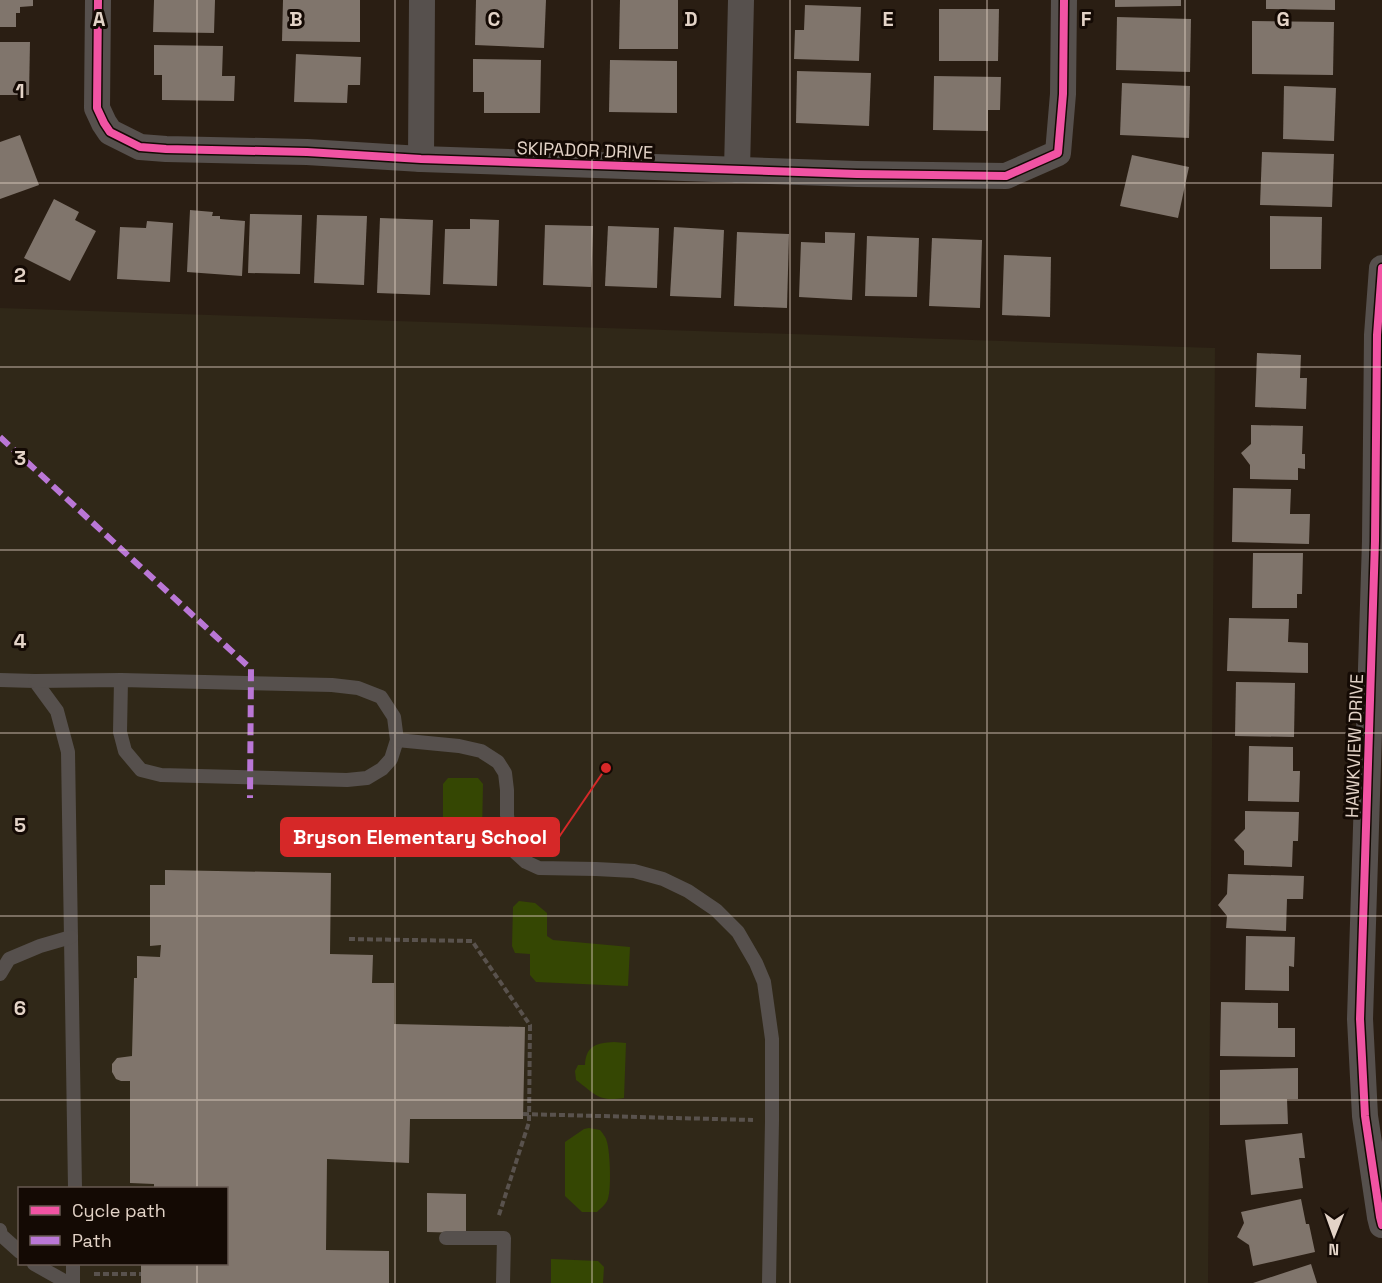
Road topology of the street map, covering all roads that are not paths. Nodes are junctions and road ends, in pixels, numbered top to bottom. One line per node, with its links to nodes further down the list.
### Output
1 (98, 0): 5 (street, SKIPADOR DRIVE)
2 (422, 0): 5 (street)
3 (741, 0): 6 (street)
4 (1064, 0): 6 (street, SKIPADOR DRIVE)
5 (421, 159): 6 (street, SKIPADOR DRIVE)
6 (736, 170)
7 (1382, 268): 8 (street, HAWKVIEW DRIVE)
8 (1379, 541): 16 (street, HAWKVIEW DRIVE)
9 (0, 680): 11 (lane)
10 (121, 680): 11 (lane); 12 (lane); 12 (lane)
11 (35, 681): 13 (lane)
12 (397, 740): 23 (lane)
13 (71, 937): 14 (lane); 15 (lane)
14 (0, 974)
15 (75, 1187)
16 (1382, 1225)
17 (0, 1230): 19 (lane)
18 (446, 1238): 22 (lane)
19 (18, 1250)
20 (40, 1265): 21 (lane)
21 (71, 1276)
22 (503, 1283)
23 (769, 1283)

